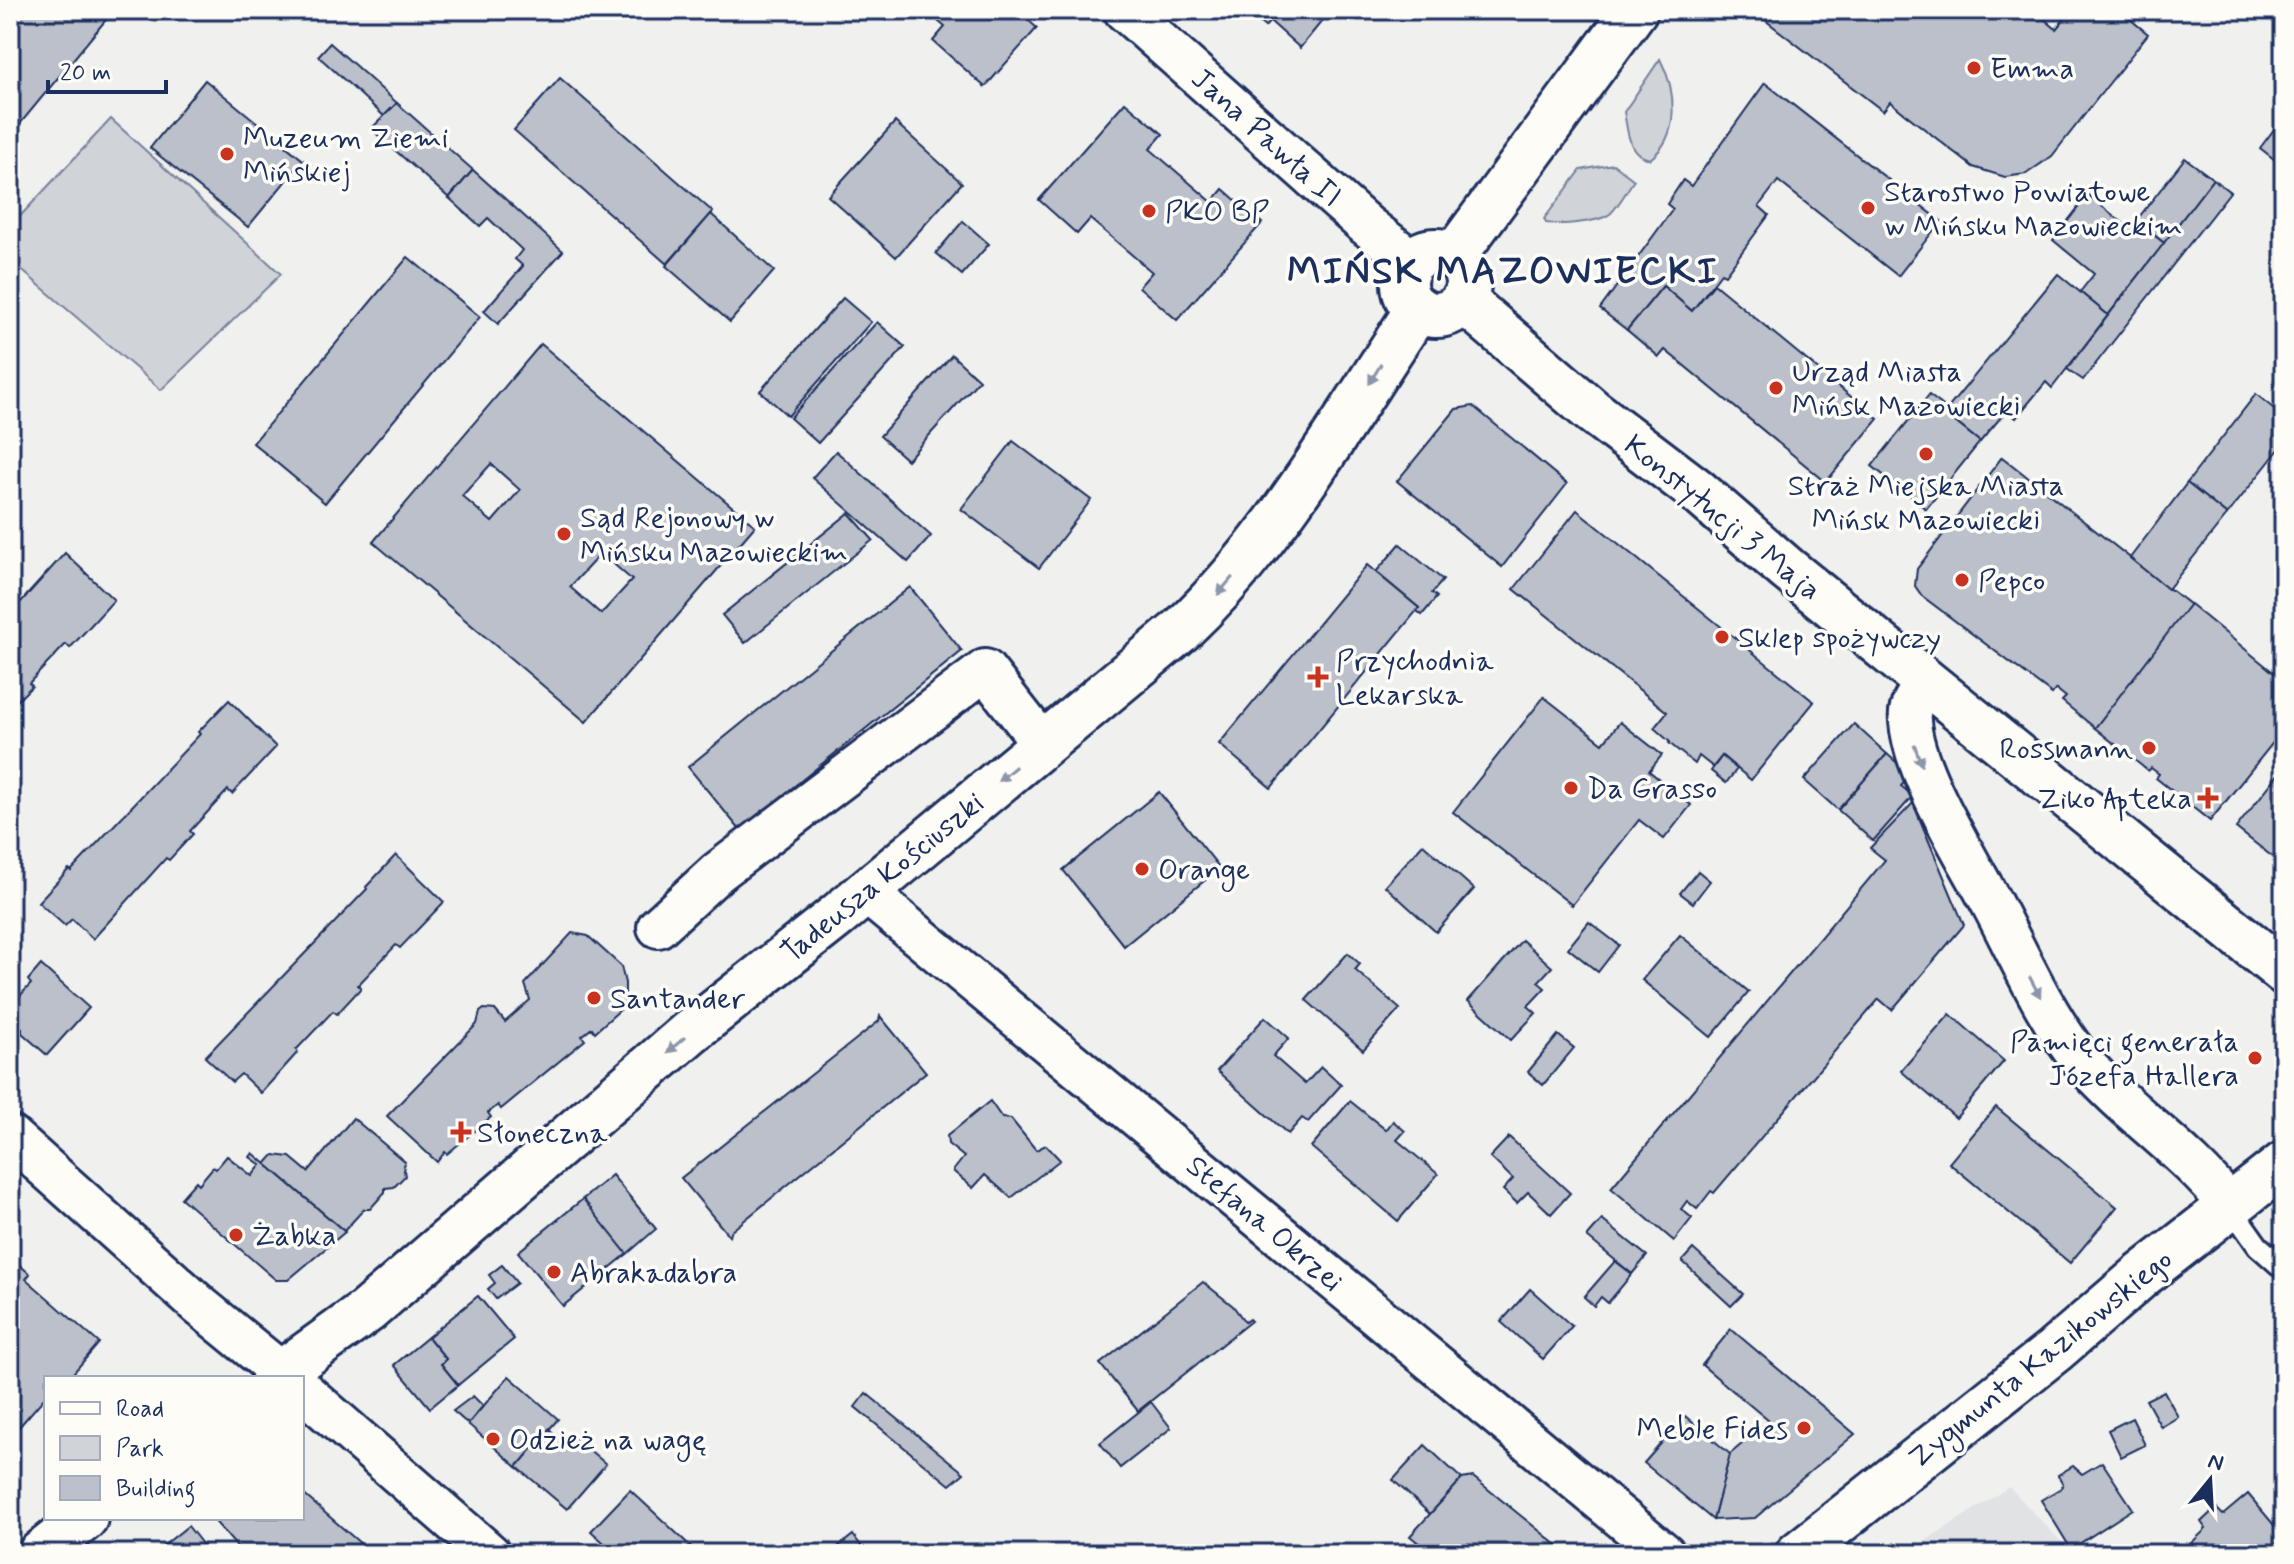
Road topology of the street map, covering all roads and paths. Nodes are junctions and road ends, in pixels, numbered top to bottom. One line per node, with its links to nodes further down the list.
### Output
1 (1124, 10): 3 (street, Jana Pawła II)
2 (1635, 10): 3 (street)
3 (1433, 259): 4 (street); 5 (street)
4 (1463, 300): 5 (street); 6 (street, Konstytucji 3 Maja)
5 (1418, 309): 7 (street, Tadeusza Kościuszki, one-way to 7)
6 (1926, 683): 10 (street, Konstytucji 3 Maja); 13 (street, one-way to 13)
7 (1043, 744): 8 (street, Tadeusza Kościuszki, one-way to 8); 9 (street)
8 (864, 891): 16 (street, Tadeusza Kościuszki, one-way to 16); 21 (street, Stefana Okrzei)
9 (658, 927)
10 (2284, 972)
11 (10, 1136): 15 (street)
12 (2284, 1164): 13 (street, Zygmunta Kazikowskiego)
13 (2229, 1205): 14 (lane); 22 (street, Zygmunta Kazikowskiego)
14 (2284, 1269)
15 (282, 1376)
16 (292, 1376)
17 (304, 1395): 20 (street)
18 (82, 1520): 19 (street)
19 (40, 1554)
20 (490, 1554)
21 (1665, 1554)
22 (1798, 1554)

